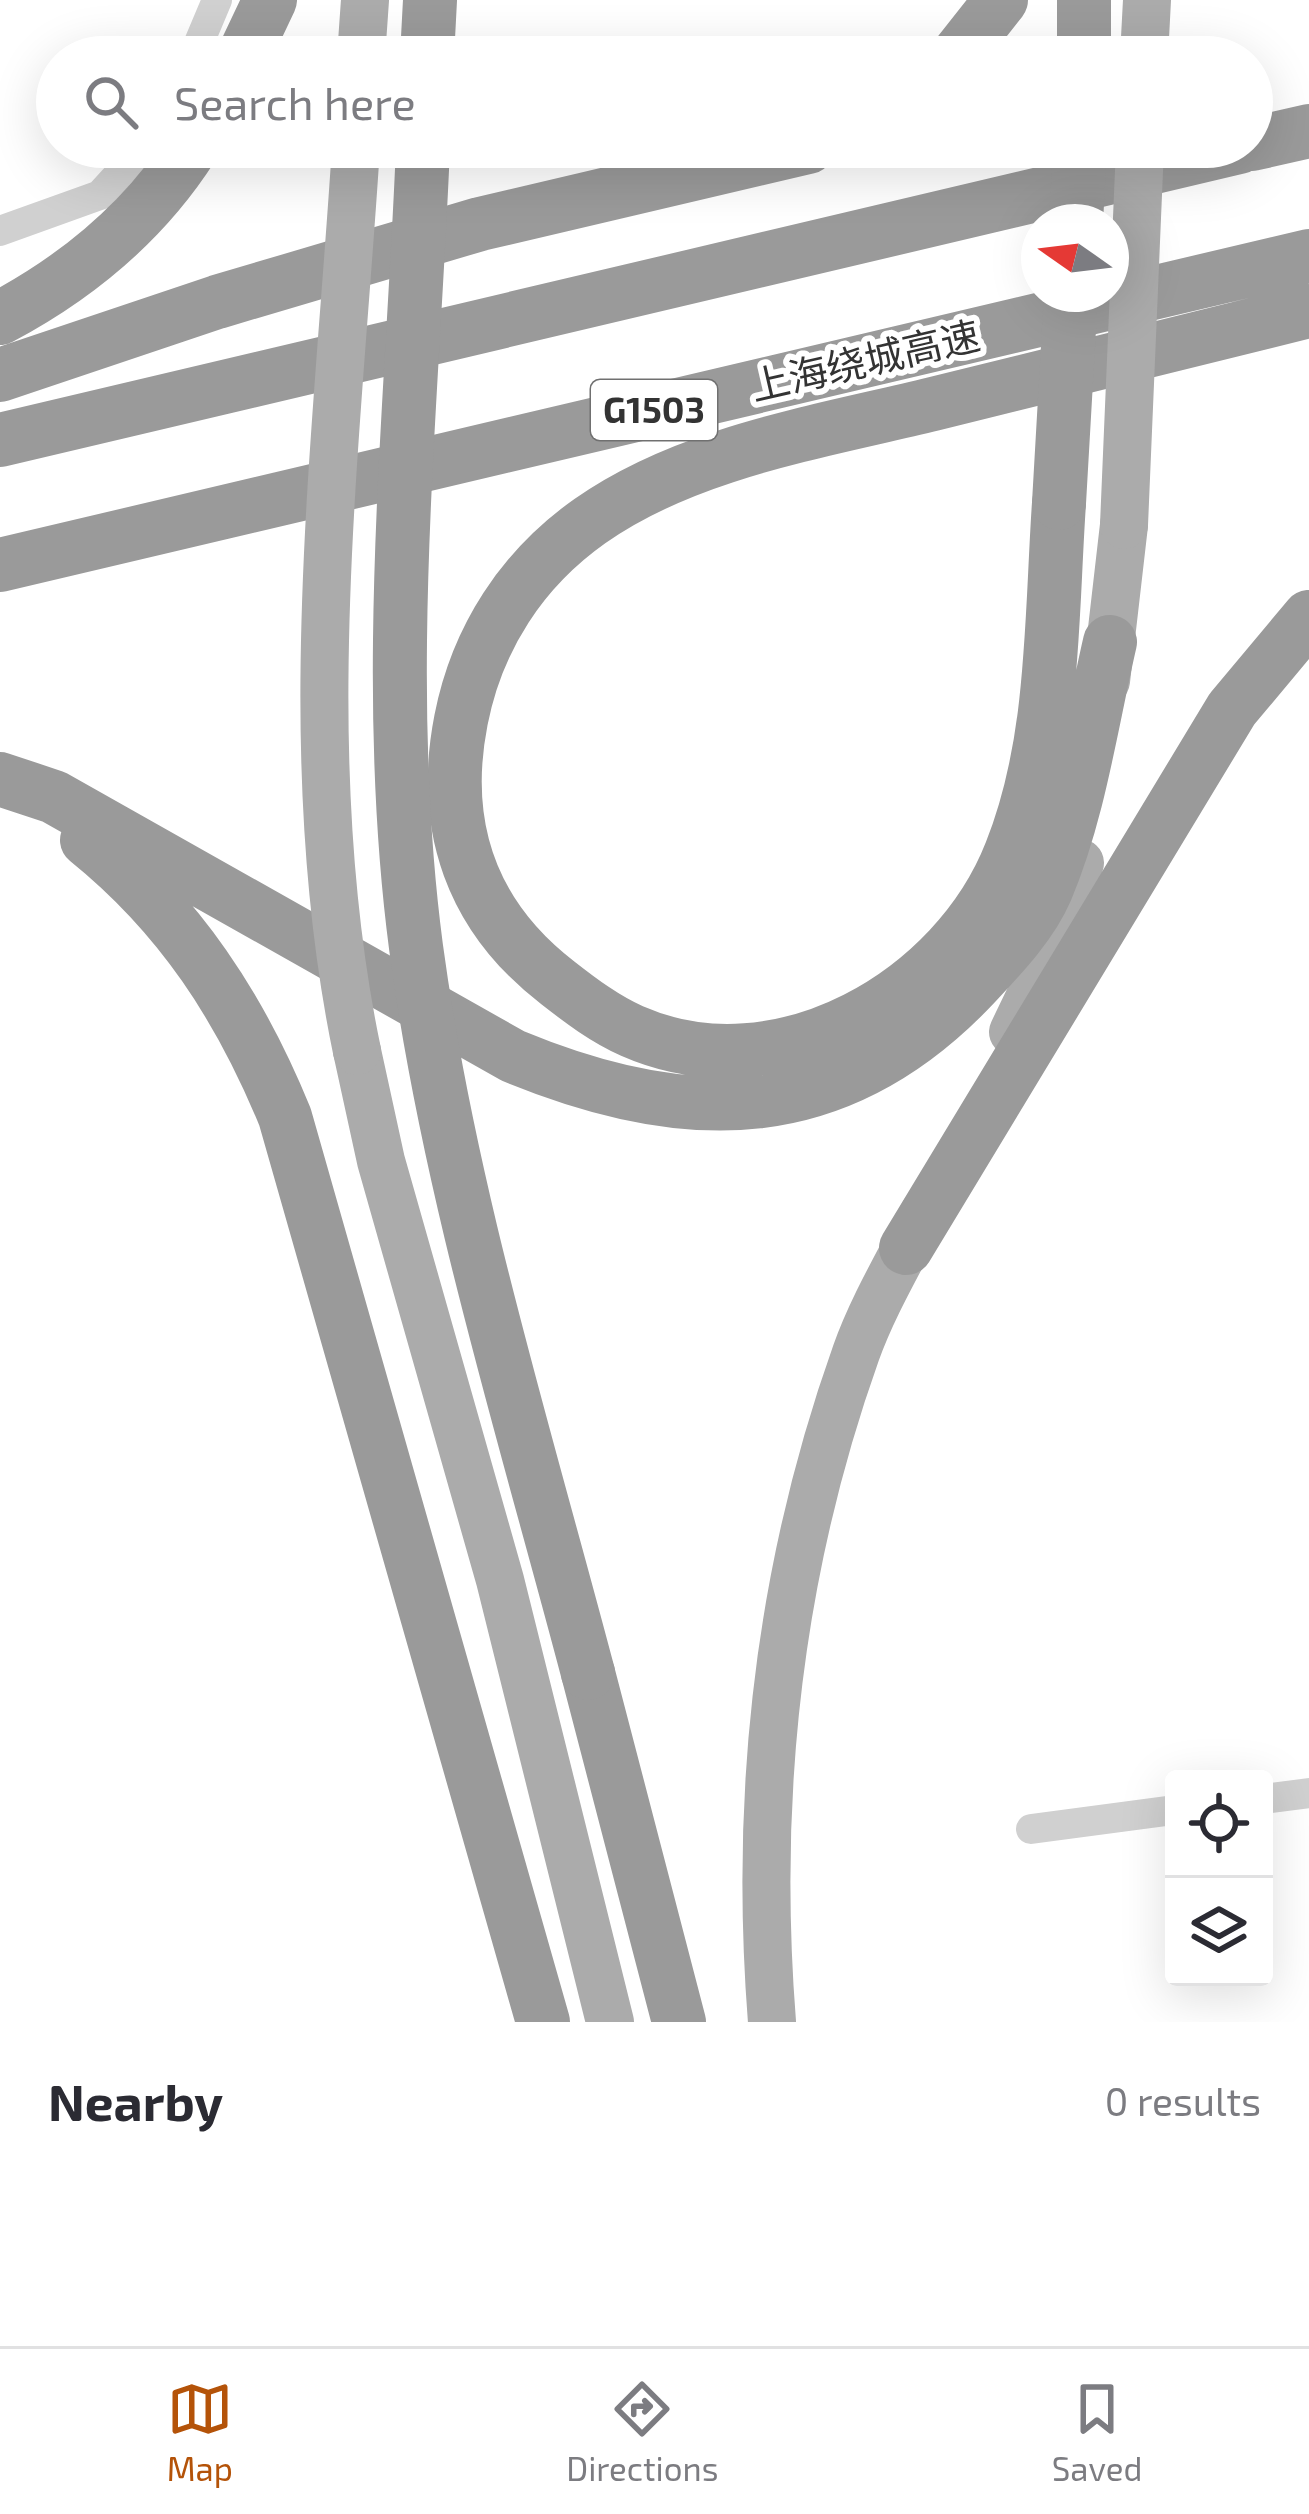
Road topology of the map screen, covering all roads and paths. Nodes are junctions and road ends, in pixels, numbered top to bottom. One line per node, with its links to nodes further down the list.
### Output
1 (217, 0): 8 (street)
2 (269, 0): 9 (highway)
3 (365, 0): 10 (main road)
4 (430, 0): 11 (highway)
5 (1001, 0): 12 (highway)
6 (1084, 0): 13 (highway)
7 (1147, 0): 14 (main road)
8 (202, 36)
9 (253, 36)
10 (362, 36)
11 (429, 36)
12 (973, 36)
13 (1084, 36)
14 (1145, 36)
15 (1309, 130): 16 (highway)
16 (1273, 139)
17 (125, 168): 26 (street)
18 (177, 168): 30 (highway)
19 (355, 168): 47 (main road, bridge)
20 (422, 168): 48 (highway, bridge)
21 (719, 168): 35 (highway)
22 (1079, 168): 25 (highway, bridge)
23 (1139, 168): 39 (main road, bridge)
24 (1150, 168): 36 (highway)
25 (1077, 204)
26 (0, 231)
27 (1309, 256): 37 (highway, 上海绕城高速 / G1503)
28 (1309, 311): 34 (highway, bridge)
29 (1070, 312): 31 (highway, bridge)
30 (0, 318)
31 (1067, 371)
32 (1067, 371): 33 (highway, bridge)
33 (1067, 371)
34 (1067, 371)
35 (0, 375)
36 (0, 440)
37 (0, 566)
38 (1309, 617): 41 (highway)
39 (1110, 642): 40 (highway); 41 (main road)
40 (0, 781): 46 (highway)
41 (906, 1248): 49 (main road)
42 (1309, 1793): 43 (street)
43 (1273, 1798)
44 (1165, 1811): 45 (street)
45 (1031, 1829)
46 (543, 2022)
47 (610, 2022)
48 (680, 2022)
49 (772, 2022)

